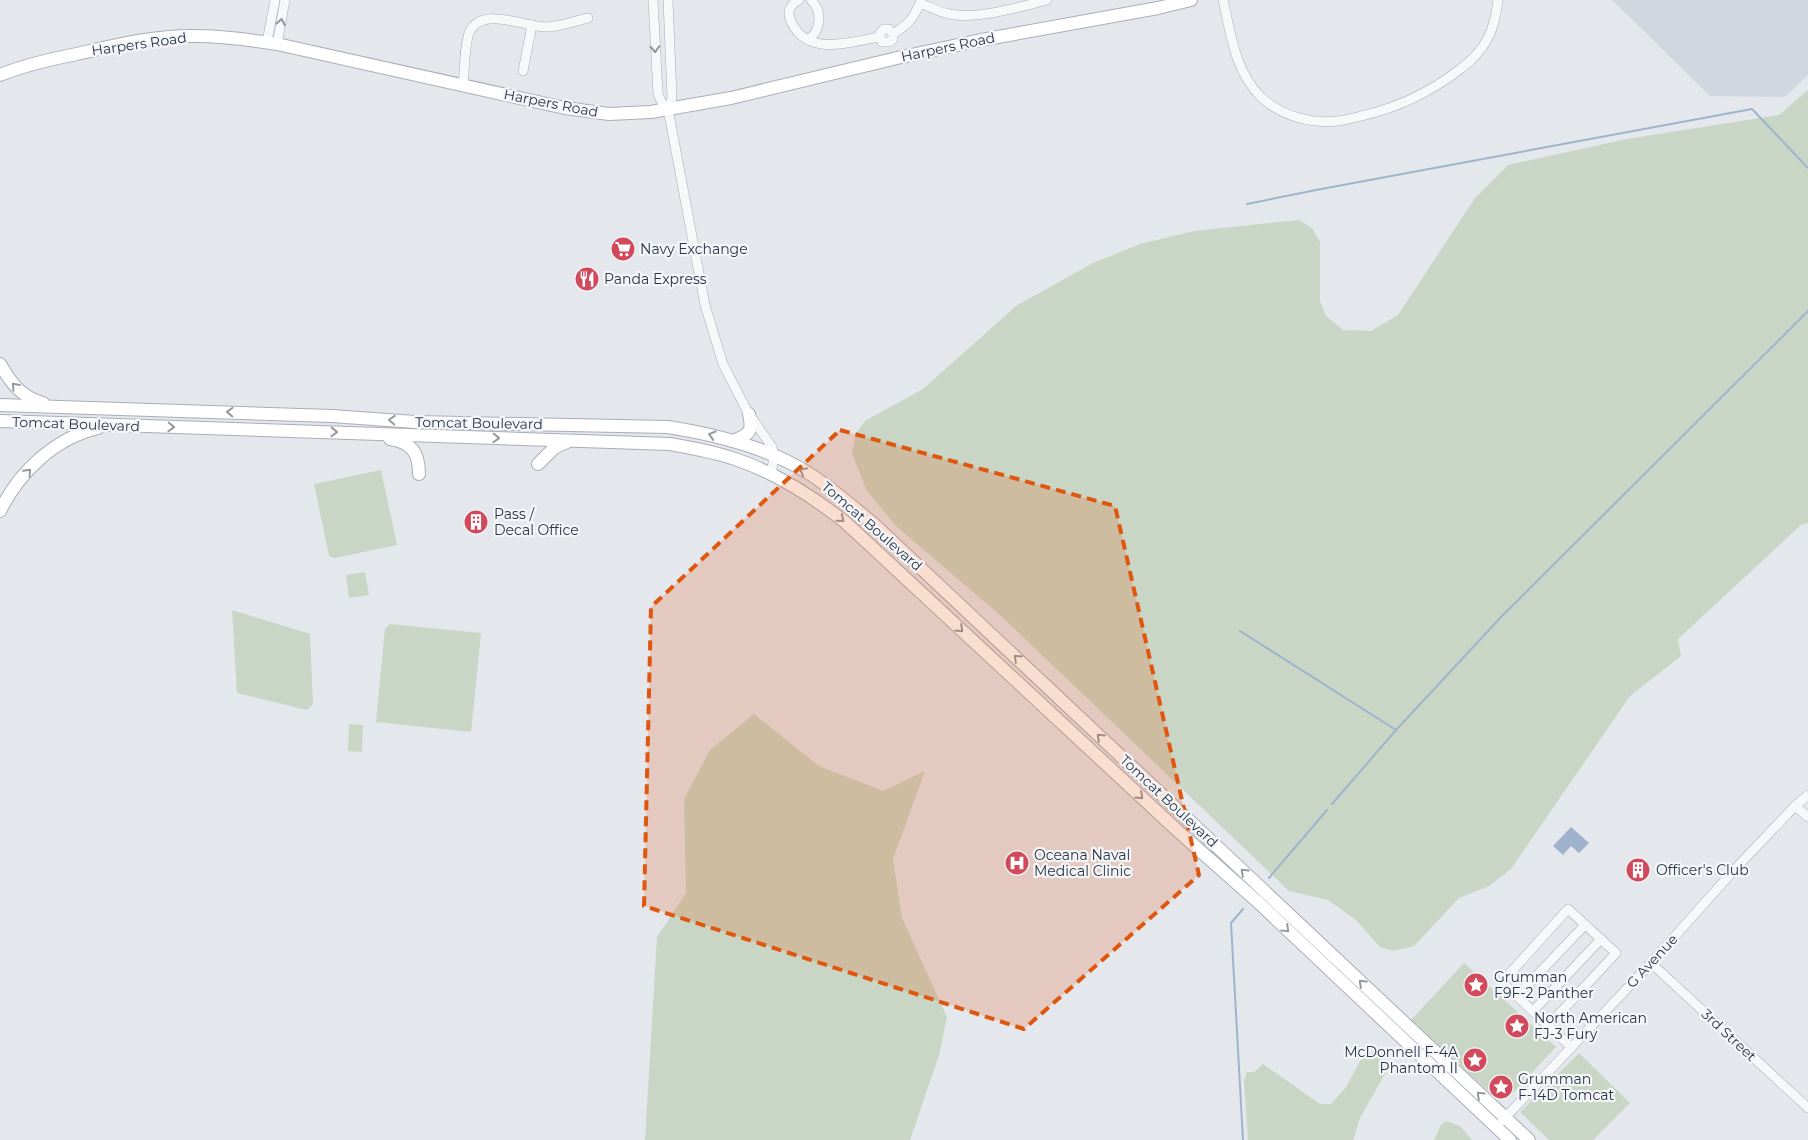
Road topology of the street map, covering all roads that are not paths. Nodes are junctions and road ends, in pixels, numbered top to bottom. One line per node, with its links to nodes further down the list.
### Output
1 (275, 0): 16 (street)
2 (285, 0): 16 (street, one-way to 2)
3 (652, 0): 21 (street, one-way to 21)
4 (668, 0): 21 (street)
5 (799, 0): 15 (street)
6 (811, 0): 15 (street)
7 (1047, 0): 11 (street)
8 (1191, 0): 17 (main road, Harpers Road)
9 (1223, 0): 10 (street)
10 (1498, 0)
11 (918, 1): 14 (street)
12 (588, 18): 13 (street)
13 (532, 26): 18 (street); 20 (street)
14 (888, 38): 15 (street); 17 (street)
15 (808, 40)
16 (272, 43): 19 (main road, Harpers Road); 20 (main road, Harpers Road)
17 (893, 59): 21 (main road, Harpers Road)
18 (523, 71)
19 (0, 75)
20 (463, 85): 21 (main road, Harpers Road)
21 (668, 109): 25 (street)
22 (0, 364): 24 (main road, one-way to 22)
23 (0, 405): 24 (main road, Tomcat Boulevard)
24 (70, 406): 30 (main road, Tomcat Boulevard, one-way to 24)
25 (749, 414): 30 (main road); 31 (street)
26 (0, 421): 27 (main road, Tomcat Boulevard)
27 (114, 425): 28 (main road, Tomcat Boulevard, one-way to 28); 35 (main road, one-way to 27)
28 (358, 433): 29 (main road, Tomcat Boulevard, one-way to 29); 33 (main road)
29 (571, 440): 32 (main road); 34 (main road, Tomcat Boulevard)
30 (734, 441): 31 (main road, Tomcat Boulevard)
31 (774, 456): 34 (street); 47 (main road, Tomcat Boulevard, one-way to 31)
32 (538, 464)
33 (419, 474)
34 (771, 474): 47 (main road, Tomcat Boulevard, one-way to 47)
35 (0, 511)
36 (1808, 795): 37 (street, G Avenue)
37 (1795, 806): 38 (street); 41 (street, G Avenue)
38 (1808, 817)
39 (1585, 924): 40 (street); 42 (street); 42 (street)
40 (1601, 939): 43 (street); 44 (street)
41 (1651, 963): 45 (street, G Avenue); 46 (street, 3rd Street)
42 (1517, 996): 43 (street)
43 (1533, 1011): 44 (street)
44 (1548, 1026): 45 (street)
45 (1571, 1047): 47 (street, G Avenue)
46 (1808, 1108)
47 (1500, 1122): 48 (main road, Tomcat Boulevard); 49 (main road, Tomcat Boulevard)
48 (1510, 1140)
49 (1529, 1140)

